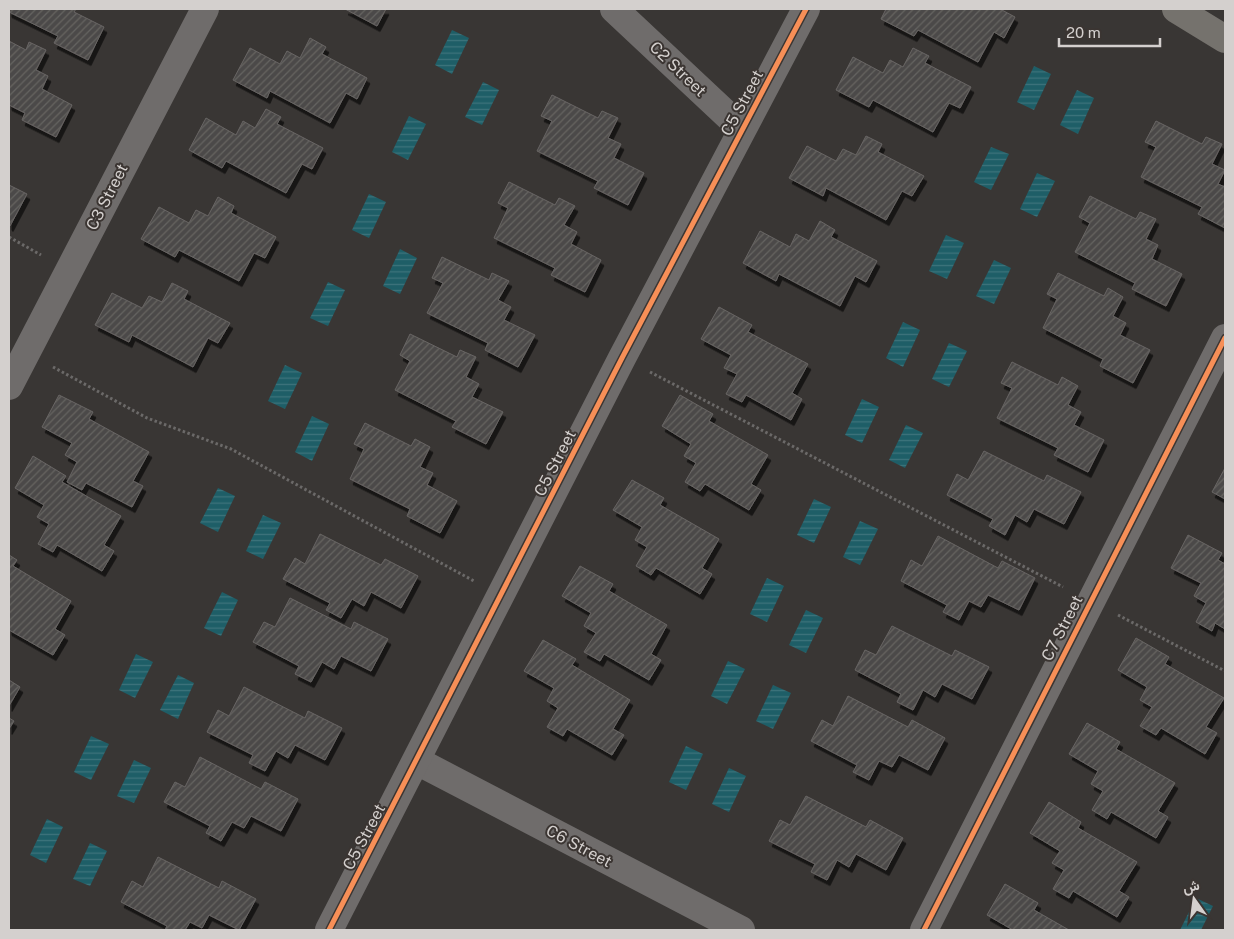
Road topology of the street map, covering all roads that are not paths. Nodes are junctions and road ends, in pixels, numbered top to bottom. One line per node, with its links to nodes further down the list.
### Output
1 (205, 9): 8 (street, C3 Street)
2 (614, 9): 6 (street, C2 Street)
3 (806, 9): 6 (street, C5 Street)
4 (1176, 9): 5 (street)
5 (1225, 39)
6 (742, 129): 9 (street, C5 Street)
7 (1225, 338): 12 (street, C7 Street)
8 (9, 386)
9 (417, 761): 10 (street, C5 Street); 11 (street, C6 Street)
10 (329, 930)
11 (741, 930)
12 (924, 930)

